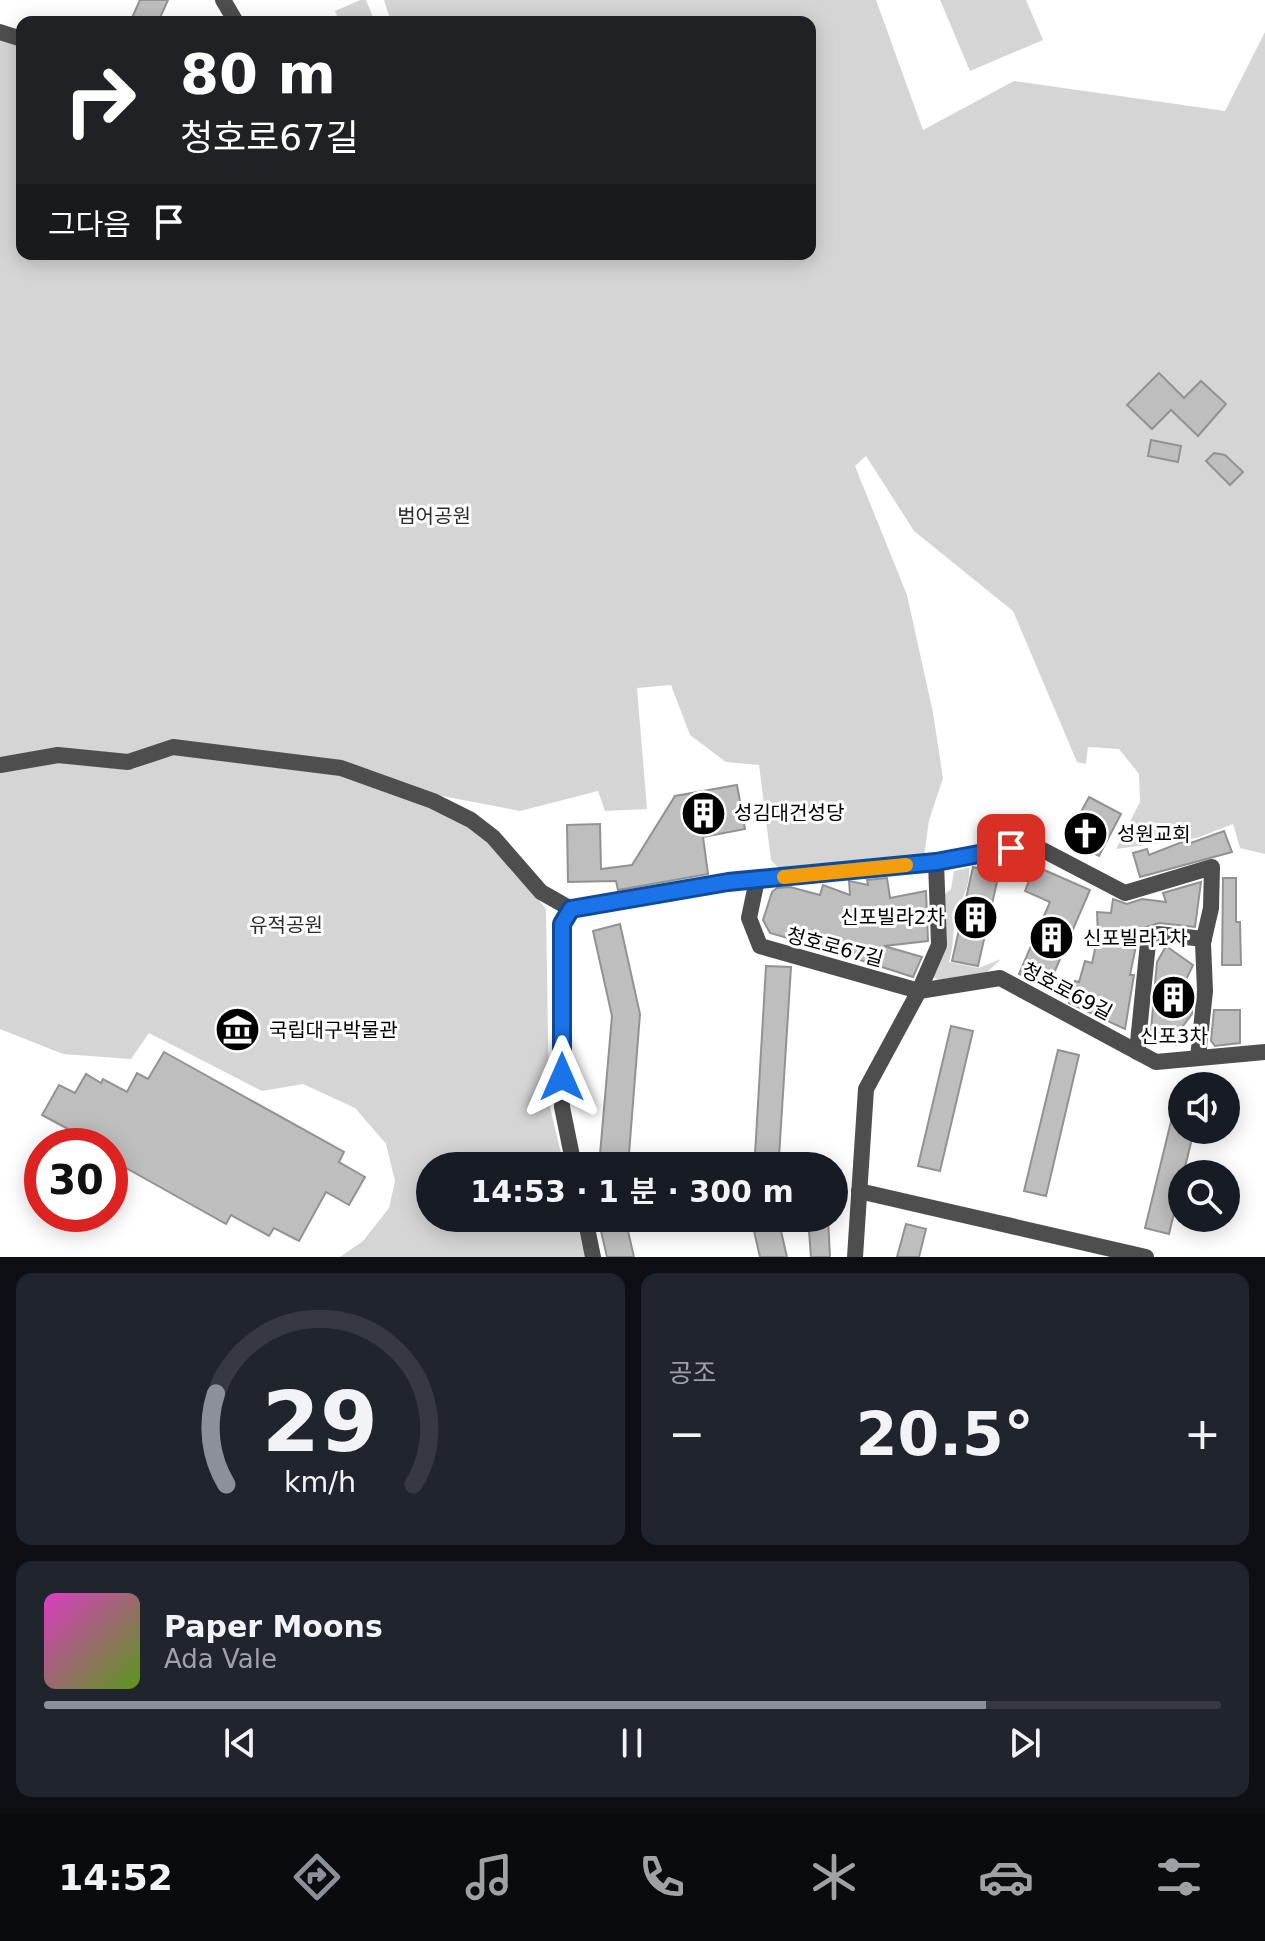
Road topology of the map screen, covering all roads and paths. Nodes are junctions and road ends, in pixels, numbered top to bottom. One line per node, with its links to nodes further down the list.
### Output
1 (0, 765): 4 (street)
2 (936, 862): 3 (street); 5 (street); 6 (street)
3 (757, 880): 4 (street); 6 (street, 청호로67길)
4 (571, 909): 10 (street)
5 (1204, 939): 7 (street, 청호로69길); 9 (street)
6 (919, 991): 7 (street, 청호로69길); 11 (street)
7 (1137, 1052): 9 (street, 청호로69길)
8 (1265, 1052): 9 (street, 청호로69길)
9 (1198, 1058)
10 (571, 1152)
11 (859, 1191): 14 (street); 15 (street)
12 (588, 1232): 13 (street)
13 (593, 1257)
14 (855, 1257)
15 (1146, 1257)

